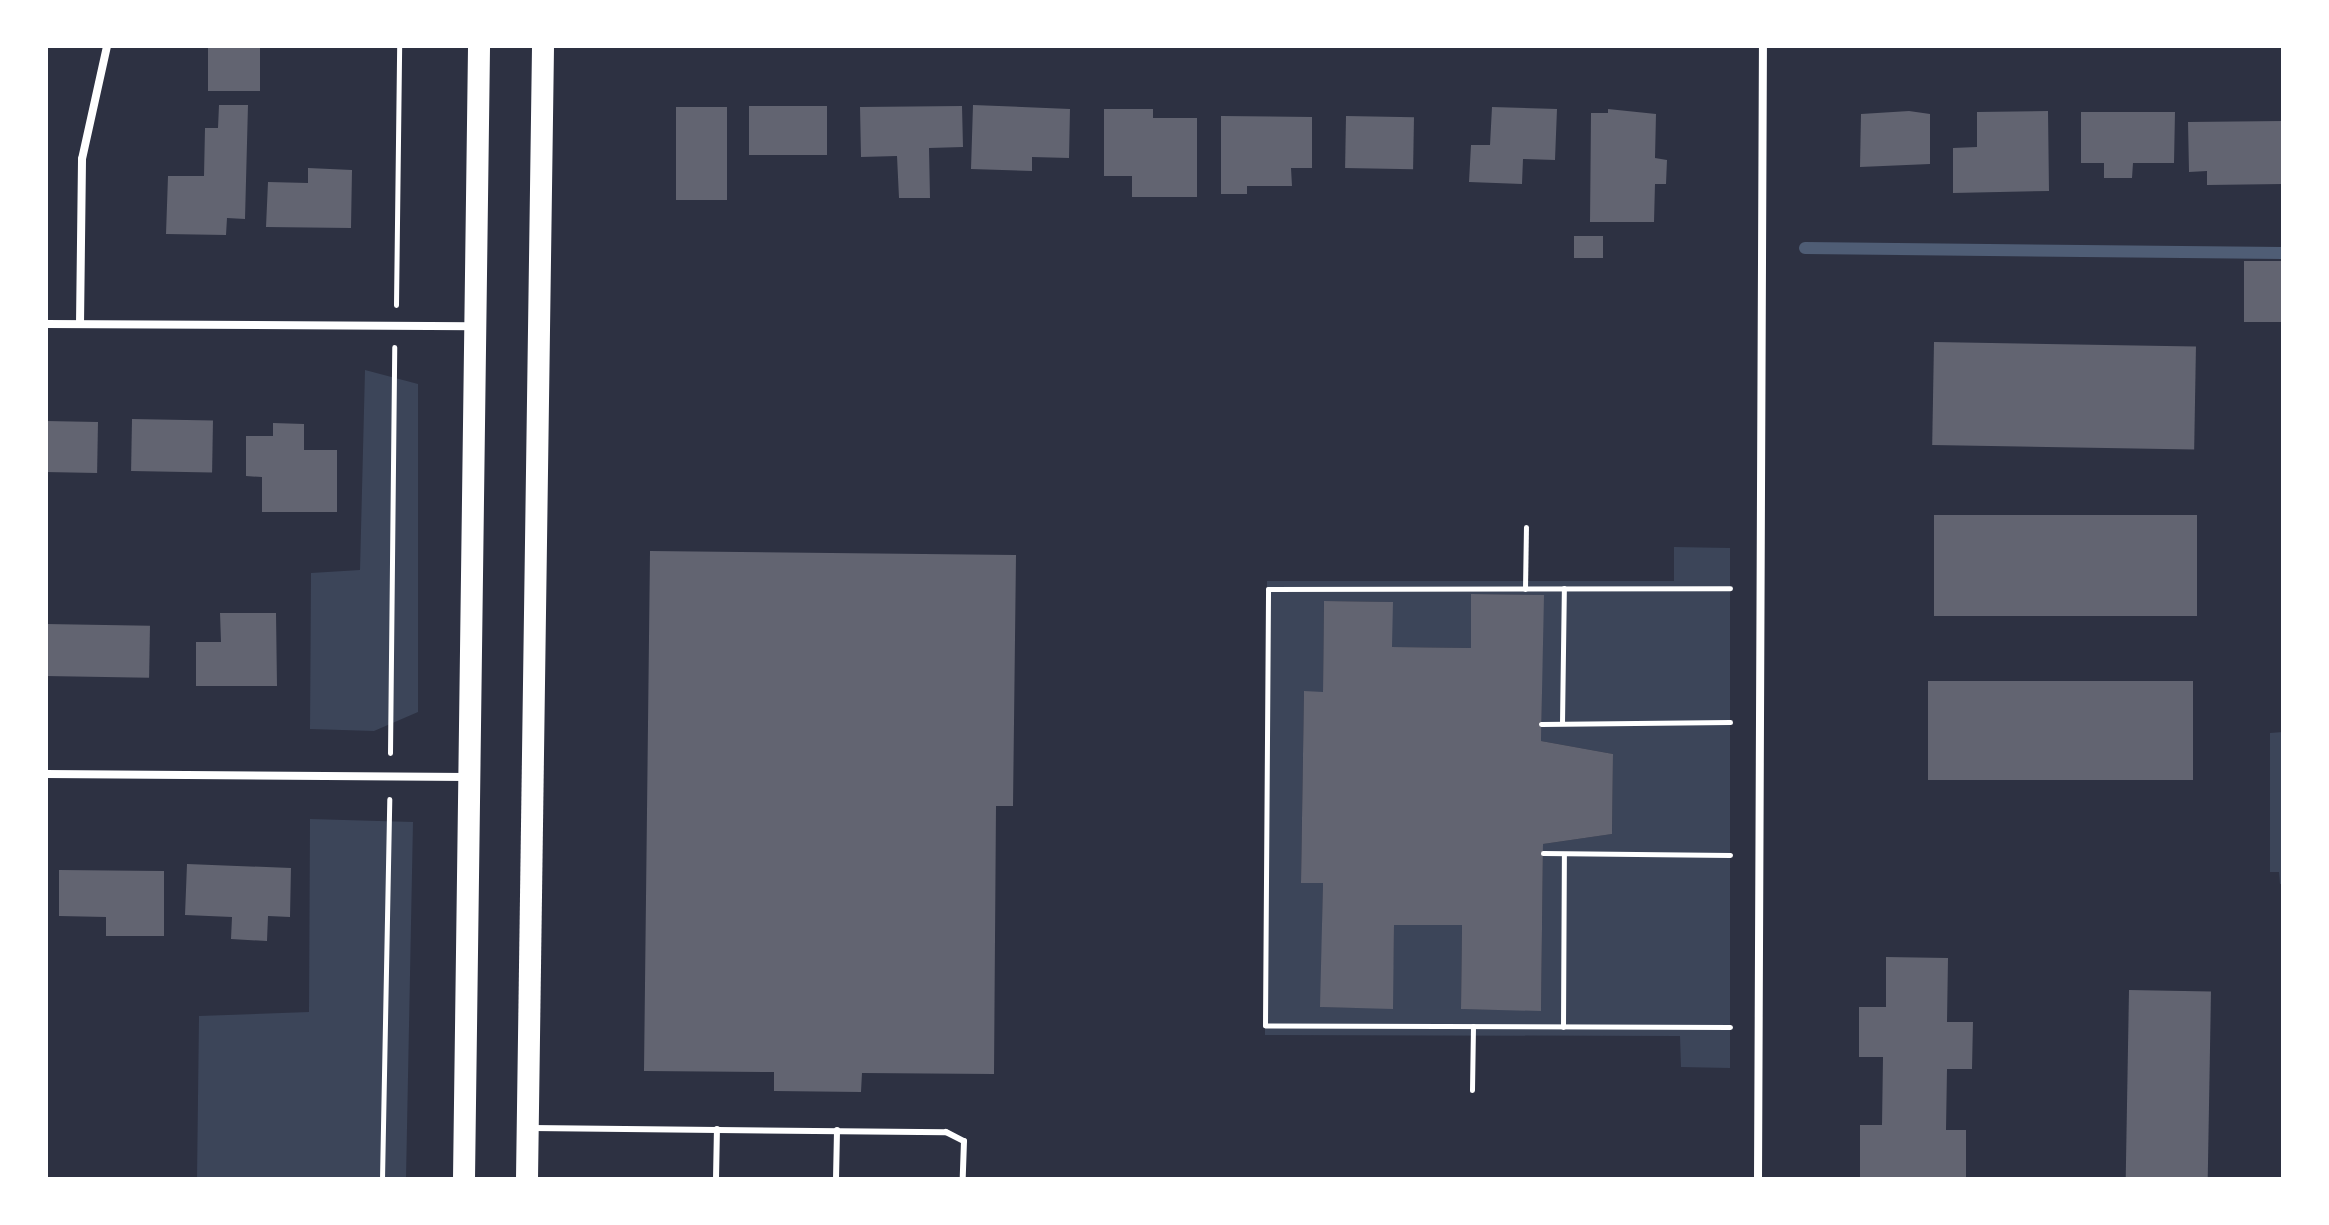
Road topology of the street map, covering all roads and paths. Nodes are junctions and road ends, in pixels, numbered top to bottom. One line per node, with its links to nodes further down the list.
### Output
1 (107, 46): 8 (street)
2 (399, 46): 6 (path)
3 (479, 46): 9 (highway)
4 (543, 46): 29 (highway)
5 (1763, 46): 38 (street)
6 (396, 283)
7 (46, 324): 8 (street)
8 (80, 324): 9 (street)
9 (473, 326): 20 (highway)
10 (393, 363): 18 (path)
11 (1526, 527): 14 (path)
12 (1564, 588): 13 (path); 14 (path); 17 (path)
13 (1730, 588)
14 (1525, 589): 25 (path)
15 (1730, 722): 17 (path)
16 (1541, 724): 17 (path)
17 (1562, 724)
18 (389, 732)
19 (46, 774): 20 (street)
20 (468, 777): 33 (highway)
21 (387, 816): 32 (path)
22 (1543, 853): 23 (path)
23 (1564, 854): 24 (path); 26 (path)
24 (1730, 855)
25 (1473, 1026): 26 (path); 28 (path)
26 (1563, 1027): 27 (path)
27 (1730, 1027)
28 (1472, 1090)
29 (528, 1128): 30 (lane); 34 (highway)
30 (717, 1129): 31 (lane); 35 (lane)
31 (837, 1130): 36 (lane); 37 (lane)
32 (382, 1179)
33 (464, 1179)
34 (527, 1179)
35 (716, 1179)
36 (836, 1179)
37 (963, 1179)
38 (1758, 1179)

